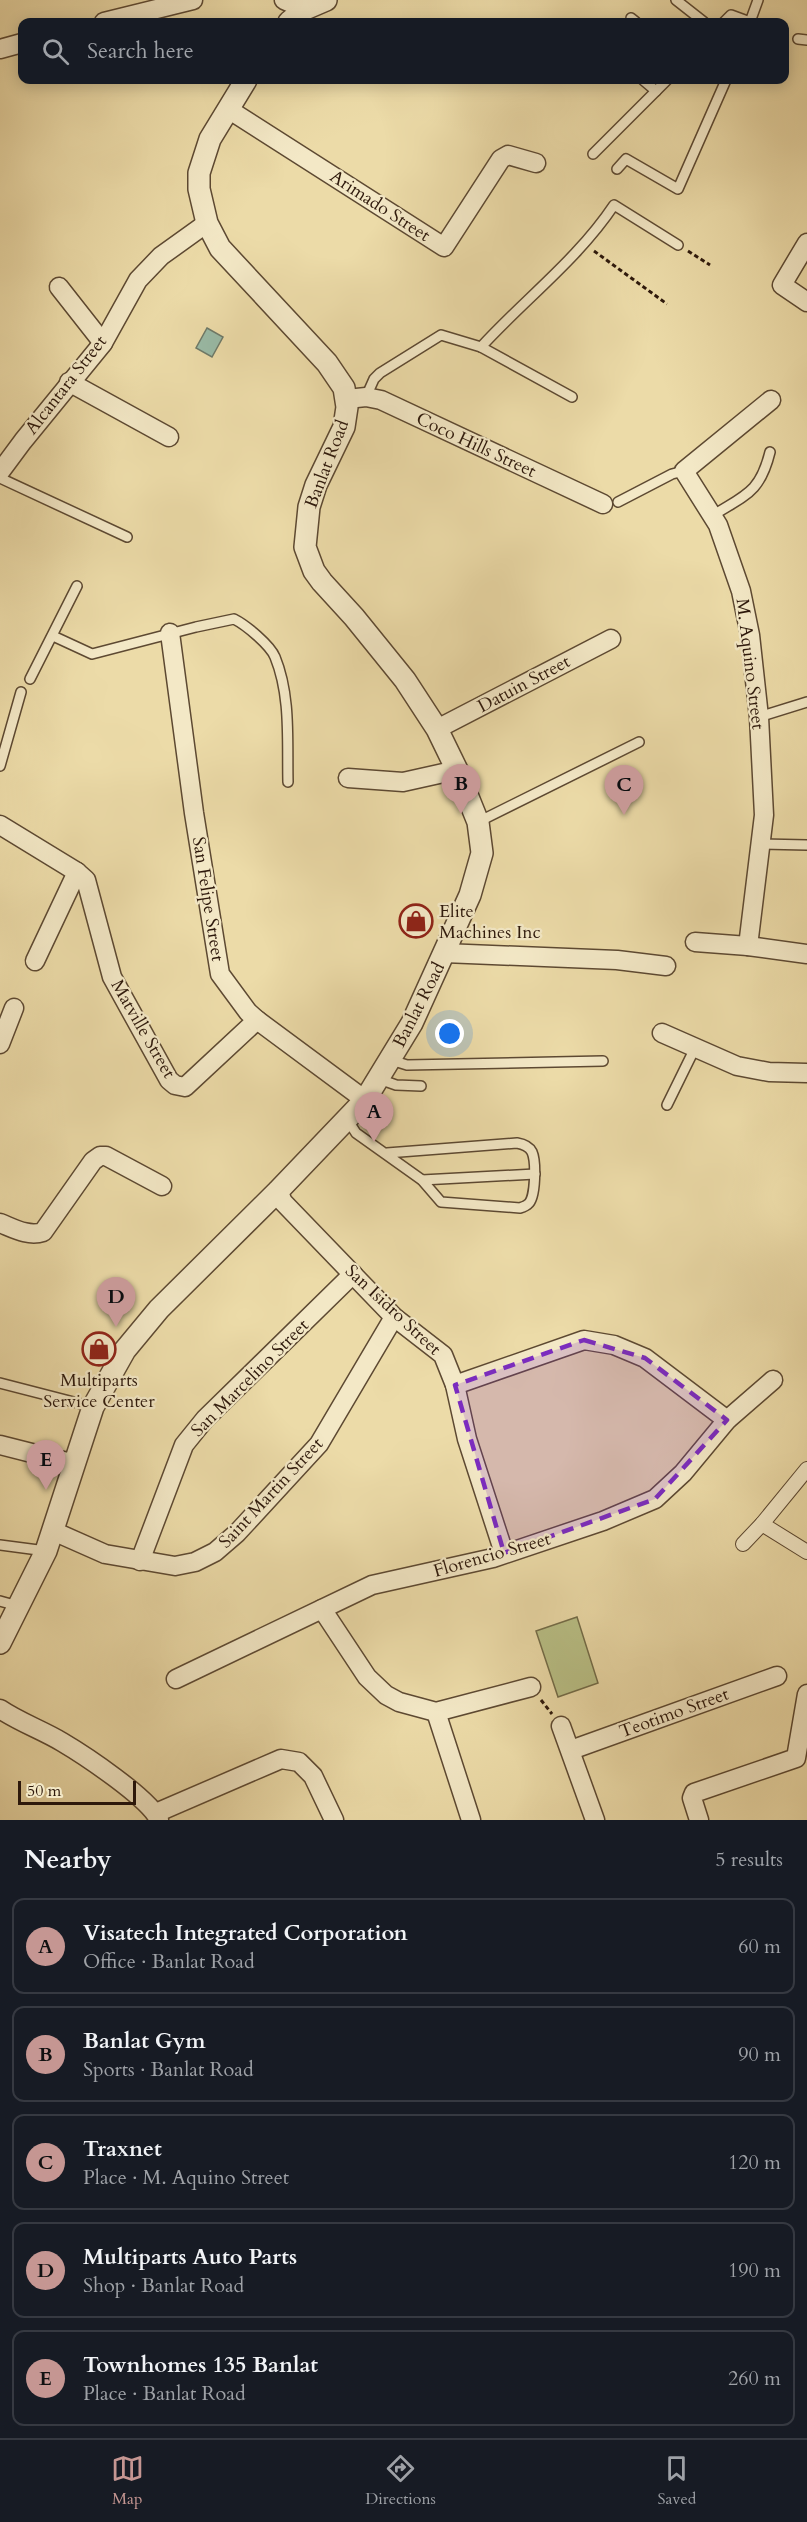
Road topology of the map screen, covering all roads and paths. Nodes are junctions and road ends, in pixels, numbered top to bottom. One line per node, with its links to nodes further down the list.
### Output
1 (193, 0): 7 (street)
2 (284, 0): 6 (street)
3 (326, 0): 6 (street)
4 (676, 0): 8 (lane)
5 (758, 0): 9 (lane)
6 (297, 16)
7 (120, 18)
8 (700, 18)
9 (751, 18)
10 (18, 44): 11 (street)
11 (0, 49)
12 (244, 84): 17 (street, Banlat Road)
13 (648, 84): 16 (lane)
14 (663, 84): 16 (lane)
15 (724, 84): 20 (lane)
16 (656, 91): 18 (lane)
17 (228, 109): 19 (street, Arimado Street); 21 (street, Banlat Road)
18 (593, 154)
19 (536, 163)
20 (617, 169)
21 (207, 224): 29 (street, Alcantara Street); 33 (street, Banlat Road)
22 (807, 243): 27 (street)
23 (585, 244): 24 (lane); 28 (path); 30 (lane)
24 (678, 245): 25 (path)
25 (710, 265)
26 (59, 287): 29 (street)
27 (807, 302)
28 (667, 304)
29 (103, 343): 31 (street, Alcantara Street)
30 (481, 347): 32 (lane); 33 (lane)
31 (69, 382): 35 (street); 38 (street, Alcantara Street)
32 (572, 396)
33 (356, 398): 40 (street, Coco Hills Street); 51 (street, Banlat Road)
34 (771, 400): 37 (street)
35 (169, 436)
36 (770, 452): 41 (lane)
37 (684, 471): 40 (lane); 41 (street, M. Aquino Street)
38 (0, 472)
39 (0, 478): 42 (lane)
40 (610, 503)
41 (712, 516): 50 (street, M. Aquino Street)
42 (127, 537)
43 (77, 586): 45 (lane)
44 (170, 633): 45 (lane); 56 (lane); 69 (street, San Felipe Street)
45 (53, 636): 47 (lane)
46 (611, 639): 51 (street, Datuin Street)
47 (30, 680)
48 (21, 692): 53 (lane)
49 (807, 702): 50 (lane)
50 (759, 717): 59 (street, M. Aquino Street)
51 (437, 729): 54 (street, Banlat Road)
52 (639, 742): 57 (lane)
53 (0, 766)
54 (458, 770): 55 (street); 57 (street, Banlat Road)
55 (348, 778)
56 (288, 782)
57 (478, 822): 64 (street, Banlat Road)
58 (0, 825): 61 (street)
59 (760, 844): 60 (lane); 63 (street, M. Aquino Street)
60 (807, 845)
61 (77, 872): 66 (street); 69 (street, Matville Street)
62 (695, 942): 63 (street)
63 (748, 946): 65 (street)
64 (444, 953): 67 (street); 73 (street, Banlat Road)
65 (807, 954)
66 (35, 961)
67 (666, 966)
68 (14, 1008): 71 (street)
69 (257, 1020): 78 (street, San Felipe Street)
70 (662, 1033): 72 (street)
71 (0, 1044)
72 (696, 1048): 75 (street); 79 (lane)
73 (391, 1060): 74 (lane); 76 (street, Banlat Road)
74 (603, 1060)
75 (807, 1073)
76 (379, 1079): 77 (lane); 78 (street, Banlat Road)
77 (421, 1086)
78 (365, 1100): 80 (street, Banlat Road)
79 (667, 1105)
80 (347, 1119): 81 (lane); 85 (street, Banlat Road)
81 (387, 1153): 82 (lane); 83 (lane)
82 (535, 1174): 83 (lane); 83 (lane)
83 (422, 1179)
84 (162, 1186): 86 (street)
85 (278, 1191): 87 (street, San Isidro Street); 92 (street, Banlat Road)
86 (0, 1223)
87 (353, 1274): 88 (street, San Isidro Street); 105 (street, San Marcelino Street)
88 (394, 1317): 91 (street, San Isidro Street); 105 (street, Saint Martin Street)
89 (773, 1380): 93 (street, Florencio Street)
90 (0, 1383): 92 (lane)
91 (455, 1385): 93 (street); 104 (street, San Isidro Street)
92 (93, 1407): 95 (street, Banlat Road)
93 (727, 1420): 104 (street, Florencio Street)
94 (0, 1444): 95 (street)
95 (75, 1464): 99 (street, Banlat Road)
96 (807, 1468): 97 (street)
97 (802, 1485): 98 (street)
98 (762, 1524): 100 (street); 103 (street)
99 (53, 1531): 102 (street, Banlat Road); 105 (street, Saint Martin Street)
100 (743, 1544)
101 (0, 1545): 102 (lane)
102 (46, 1551): 107 (street, Banlat Road)
103 (807, 1552)
104 (504, 1554): 108 (street, Florencio Street)
105 (140, 1561)
106 (0, 1601): 107 (lane)
107 (21, 1606): 109 (street, Banlat Road)
108 (322, 1609): 111 (street, Florencio Street); 115 (street)
109 (0, 1644)
110 (777, 1676): 117 (street, Teotimo Street)
111 (176, 1679)
112 (531, 1687): 115 (street); 116 (path)
113 (807, 1694): 122 (street)
114 (0, 1709): 118 (street)
115 (436, 1712): 120 (street)
116 (561, 1726): 117 (street)
117 (571, 1750): 121 (street)
118 (157, 1817): 119 (street)
119 (334, 1820)
120 (471, 1820)
121 (595, 1820)
122 (699, 1820)

